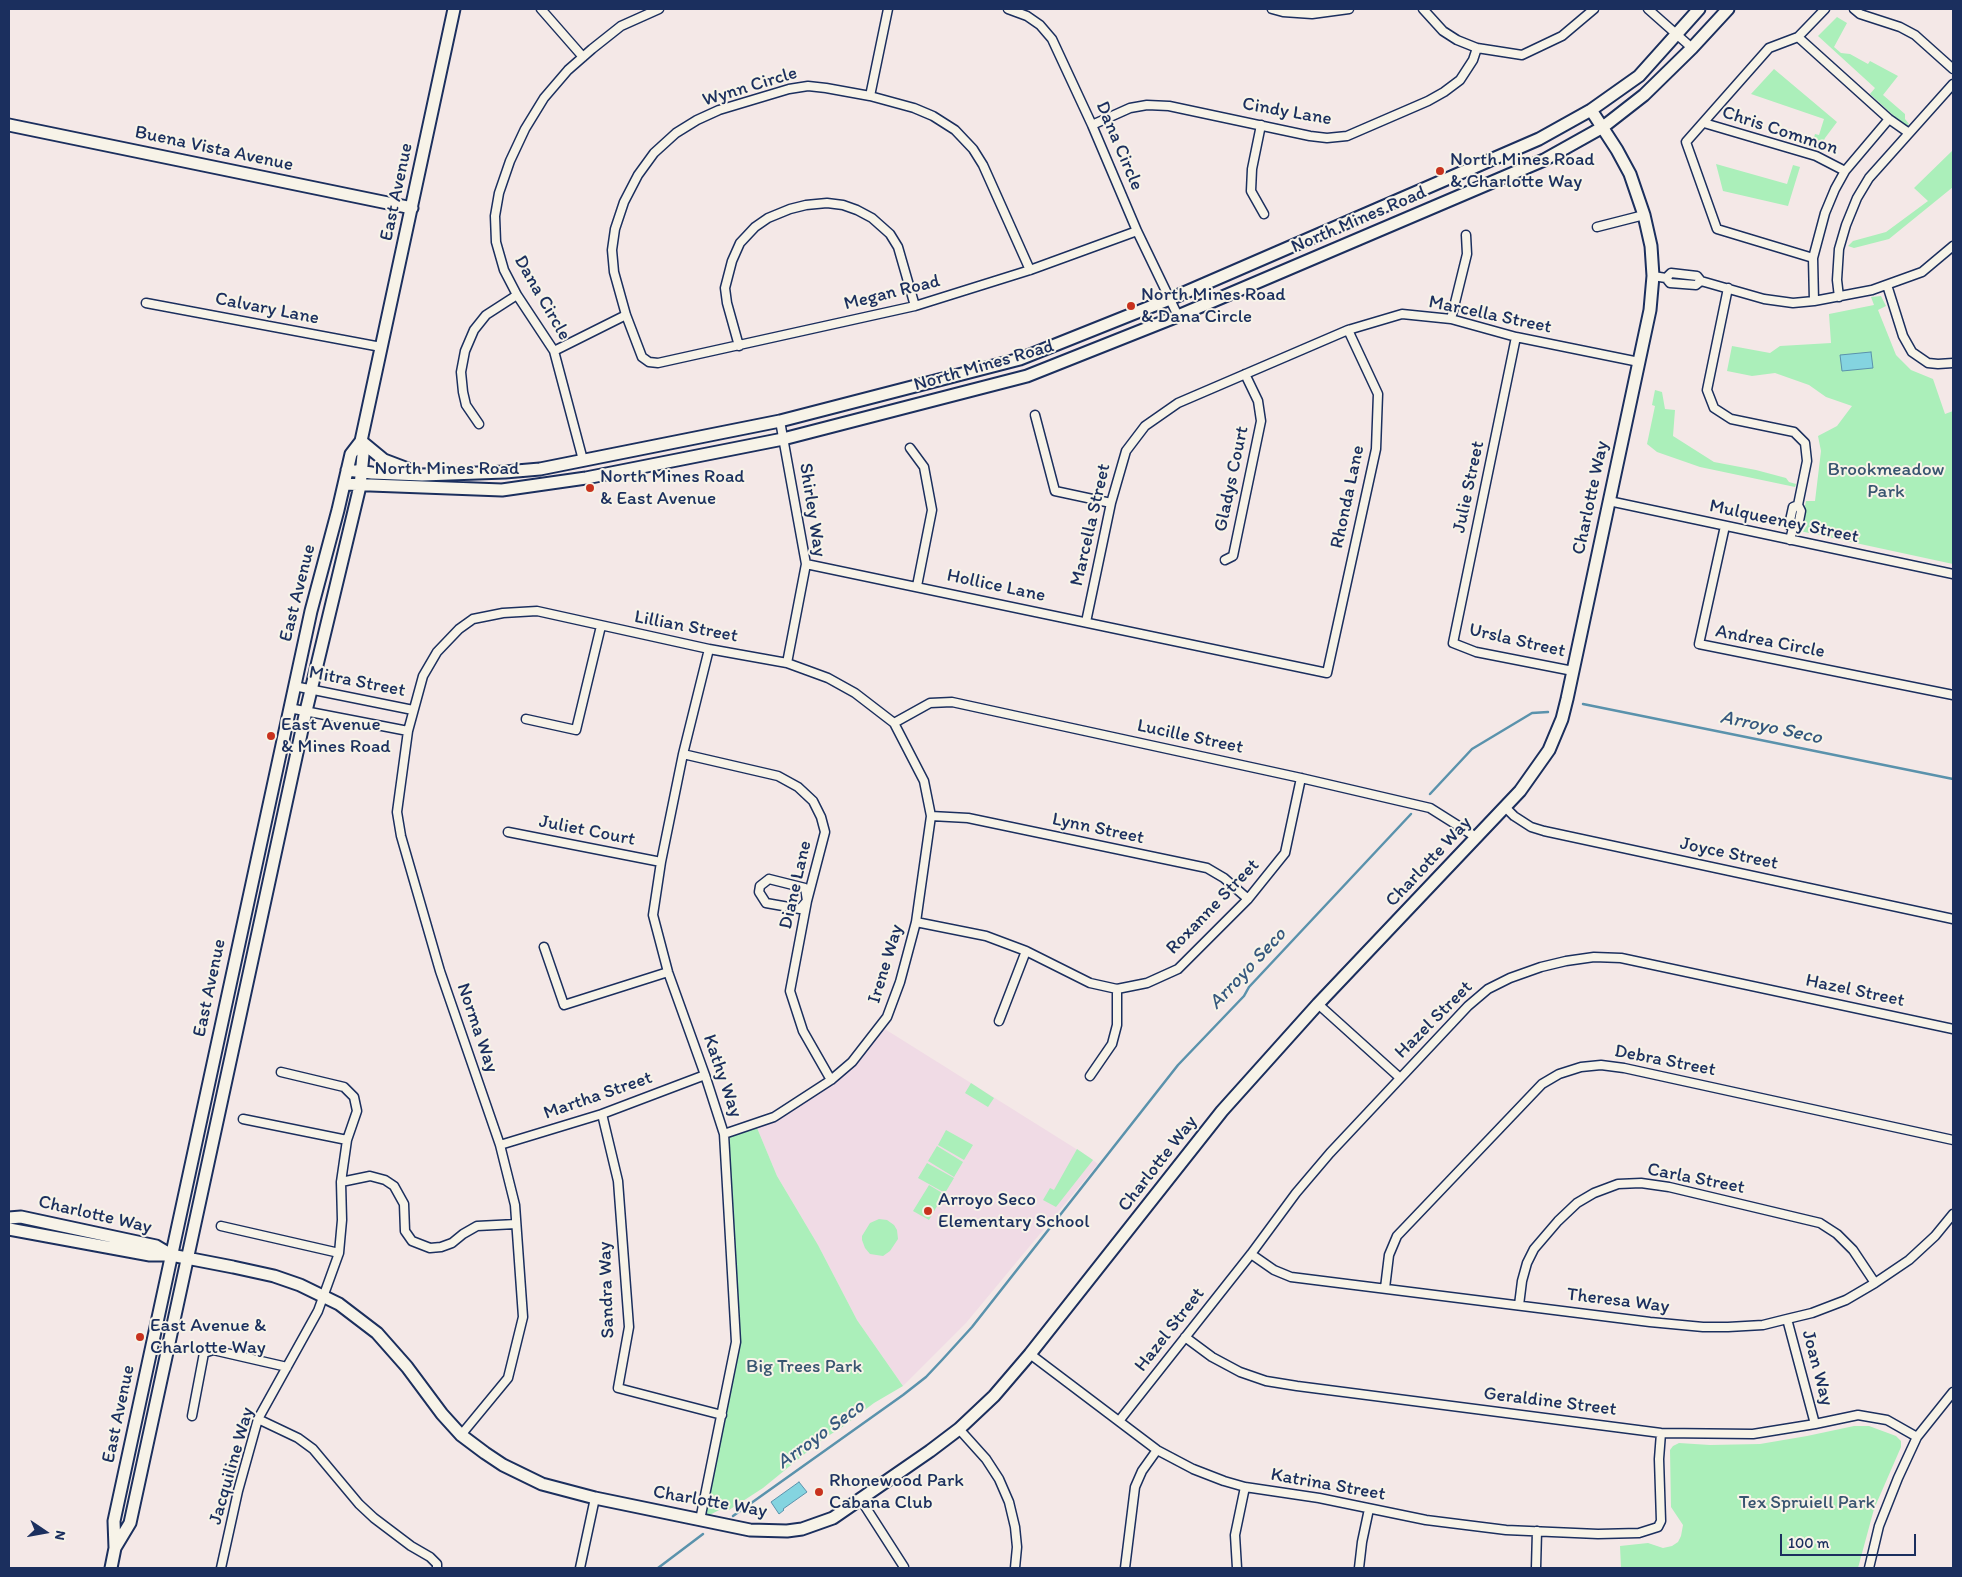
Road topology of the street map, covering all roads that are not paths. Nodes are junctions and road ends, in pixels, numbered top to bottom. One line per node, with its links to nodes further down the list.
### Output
1 (454, 9): 33 (main road, East Avenue)
2 (541, 9): 20 (street)
3 (659, 9): 20 (street, Dana Circle)
4 (888, 9): 23 (street)
5 (1008, 9): 28 (street, Dana Circle)
6 (1272, 9): 15 (street)
7 (1349, 9): 15 (street)
8 (1422, 9): 18 (street)
9 (1594, 9): 18 (street)
10 (1648, 9): 16 (street)
11 (1699, 9): 16 (main road, North Mines Road)
12 (1728, 9): 19 (main road, North Mines Road)
13 (1825, 9): 17 (street)
14 (1854, 9): 21 (street)
15 (1284, 10)
16 (1676, 34): 19 (street); 24 (main road, North Mines Road)
17 (1798, 37): 25 (street); 26 (street)
18 (1477, 48): 29 (street, Cindy Lane)
19 (1692, 48): 30 (main road, North Mines Road)
20 (583, 57): 45 (street, Dana Circle)
21 (1953, 69)
22 (1953, 84): 31 (street)
23 (870, 96): 41 (street, Wynn Circle); 51 (street, Wynn Circle)
24 (1591, 110): 30 (main road, Charlotte Way); 47 (main road, North Mines Road)
25 (1888, 119): 31 (street); 32 (street)
26 (1704, 123): 32 (street, Chris Common); 40 (street)
27 (9, 125): 33 (main road, Buena Vista Avenue)
28 (1092, 125): 29 (street, Cindy Lane); 37 (street, Dana Circle)
29 (1261, 125): 34 (street)
30 (1602, 127): 35 (main road, Charlotte Way); 52 (main road, North Mines Road)
31 (1909, 133): 46 (street)
32 (1845, 171): 40 (street)
33 (412, 208): 57 (main road, East Avenue)
34 (1264, 214)
35 (1644, 215): 36 (street); 42 (main road, Charlotte Way)
36 (1597, 227)
37 (1137, 231): 41 (street, Megan Road); 47 (street, Dana Circle)
38 (1466, 235): 53 (street)
39 (1953, 246): 43 (street)
40 (1814, 258): 48 (street)
41 (1030, 270): 50 (street, Megan Road)
42 (1654, 276): 44 (street); 60 (main road, Charlotte Way)
43 (1887, 285): 46 (street); 61 (street)
44 (1728, 288): 48 (street); 79 (street)
45 (517, 295): 58 (street, Dana Circle); 65 (street)
46 (1839, 297): 48 (street)
47 (1170, 299): 52 (street, Dana Circle); 64 (main road, North Mines Road)
48 (1814, 301)
49 (146, 303): 57 (street, Calvary Lane)
50 (915, 306): 56 (street, Megan Road); 56 (street)
51 (626, 315): 58 (street); 59 (street, Wynn Circle)
52 (1178, 316): 66 (main road, North Mines Road)
53 (1451, 319): 54 (street, Marcella Street); 55 (street, Marcella Street)
54 (1348, 330): 62 (street, Marcella Street); 91 (street, Rhonda Lane)
55 (1516, 337): 60 (street, Marcella Street); 87 (street, Julie Street)
56 (739, 346): 59 (street, Megan Road)
57 (381, 347): 67 (main road, East Avenue)
58 (554, 351): 69 (street, Dana Circle)
59 (649, 362)
60 (1639, 362): 76 (main road, Charlotte Way)
61 (1953, 363)
62 (1245, 374): 77 (street, Marcella Street); 80 (street, Gladys Court)
63 (1035, 415): 77 (street)
64 (780, 421): 66 (street, Shirley Way); 69 (main road, North Mines Road)
65 (479, 424)
66 (783, 439): 75 (main road, North Mines Road); 81 (street, Shirley Way)
67 (361, 441): 70 (main road, East Avenue); 71 (main road, East Avenue); 72 (main road)
68 (910, 448): 83 (street)
69 (583, 460): 72 (main road, North Mines Road); 75 (main road)
70 (347, 470): 71 (main road, North Mines Road); 73 (main road, East Avenue)
71 (362, 472): 72 (main road, North Mines Road); 74 (main road, East Avenue)
72 (422, 475)
73 (344, 484): 74 (main road, North Mines Road); 92 (main road, East Avenue)
74 (360, 486): 75 (main road, North Mines Road); 93 (main road, East Avenue)
75 (496, 490)
76 (1608, 501): 78 (street, Mulqueeney Street); 90 (main road, Charlotte Way)
77 (1111, 503): 84 (street, Marcella Street)
78 (1725, 526): 79 (street, Mulqueeney Street); 94 (street, Andrea Circle)
79 (1790, 540): 82 (street, Mulqueeney Street)
80 (1225, 560)
81 (806, 564): 83 (street, Hollice Lane); 89 (street, Shirley Way)
82 (1953, 574)
83 (917, 586): 84 (street, Hollice Lane)
84 (1086, 622): 91 (street, Hollice Lane)
85 (601, 626): 86 (street, Lillian Street); 88 (street, Lillian Street); 98 (street)
86 (459, 629): 96 (street, Norma Way)
87 (1453, 643): 90 (street, Ursla Street)
88 (709, 649): 89 (street, Lillian Street); 101 (street, Kathy Way)
89 (787, 663): 99 (street, Lillian Street)
90 (1573, 670): 103 (main road, Charlotte Way)
91 (1327, 673)
92 (294, 686): 93 (street, Mitra Street); 95 (main road, East Avenue)
93 (311, 689): 96 (street, Mitra Street); 97 (main road, East Avenue)
94 (1953, 695)
95 (289, 708): 97 (street, Mitra Street); 138 (main road, East Avenue)
96 (413, 710): 100 (street, Norma Way)
97 (306, 711): 100 (street, Mitra Street); 139 (main road, East Avenue)
98 (526, 718)
99 (894, 723): 102 (street, Lucille Street); 104 (street, Irene Way)
100 (408, 731): 129 (street, Norma Way)
101 (683, 754): 107 (street, Kathy Way); 109 (street, Diane Lane)
102 (1301, 778): 106 (street, Lucille Street); 108 (street, Roxanne Street)
103 (1505, 807): 106 (main road, Charlotte Way); 110 (street, Joyce Street)
104 (931, 816): 108 (street, Lynn Street); 111 (street, Irene Way)
105 (508, 832): 107 (street, Juliet Court)
106 (1476, 837): 116 (main road, Charlotte Way)
107 (661, 862): 114 (street, Kathy Way)
108 (1248, 898): 115 (street, Roxanne Street)
109 (807, 901): 109 (street); 123 (street, Diane Lane)
110 (1953, 919)
111 (916, 922): 113 (street, Roxanne Street); 123 (street, Irene Way)
112 (544, 948): 114 (street)
113 (1026, 951): 115 (street, Roxanne Street); 117 (street)
114 (668, 972): 120 (street, Kathy Way)
115 (1117, 989): 121 (street)
116 (1318, 1004): 122 (street); 146 (main road, Charlotte Way)
117 (998, 1021)
118 (1953, 1029): 122 (street, Hazel Street)
119 (281, 1072): 127 (street, Jacquiline Way)
120 (705, 1075): 124 (street, Martha Street); 126 (street, Kathy Way)
121 (1090, 1076)
122 (1399, 1077): 137 (street, Hazel Street)
123 (831, 1080): 126 (street, Irene Way)
124 (602, 1114): 129 (street, Martha Street); 149 (street, Sandra Way)
125 (243, 1119): 127 (street)
126 (724, 1134): 149 (street, Kathy Way)
127 (346, 1140): 130 (street, Jacquiline Way)
128 (1953, 1140): 141 (street, Debra Street)
129 (500, 1145): 133 (street, Norma Way)
130 (341, 1182): 133 (street); 136 (street, Jacquiline Way)
131 (1953, 1214): 140 (street, Theresa Way)
132 (9, 1218): 138 (main road, Charlotte Way)
133 (516, 1224): 156 (street, Norma Way)
134 (221, 1226): 136 (street)
135 (9, 1229): 138 (main road, Charlotte Way)
136 (339, 1253): 142 (street, Jacquiline Way)
137 (1251, 1254): 141 (street, Theresa Way); 145 (street, Hazel Street)
138 (171, 1256): 139 (main road, Charlotte Way); 165 (main road, East Avenue)
139 (187, 1258): 142 (main road, Charlotte Way); 165 (main road, East Avenue)
140 (1875, 1283): 143 (street, Carla Street); 144 (street, Theresa Way)
141 (1385, 1288): 143 (street, Theresa Way)
142 (323, 1295): 147 (street, Jacquiline Way); 156 (main road, Charlotte Way)
143 (1520, 1305): 144 (street, Theresa Way)
144 (1787, 1319): 153 (street, Joan Way)
145 (1185, 1337): 152 (street, Hazel Street); 155 (street, Geraldine Street)
146 (1030, 1354): 152 (street, Katrina Street); 154 (main road, Charlotte Way)
147 (287, 1367): 150 (street); 151 (street, Jacquiline Way)
148 (1953, 1392): 157 (street)
149 (722, 1415): 163 (street, Kathy Way)
150 (192, 1416)
151 (258, 1419): 168 (street, Jacquiline Way); 169 (street)
152 (1118, 1421): 158 (street, Katrina Street)
153 (1815, 1424): 155 (street, Geraldine Street); 157 (street, Geraldine Street)
154 (959, 1429): 161 (main road, Charlotte Way); 171 (street)
155 (1662, 1433): 164 (street, Katrina Street)
156 (462, 1435): 160 (main road, Charlotte Way)
157 (1917, 1437): 176 (street)
158 (1156, 1450): 159 (street, Katrina Street); 172 (street)
159 (1245, 1487): 162 (street, Katrina Street); 173 (street)
160 (595, 1498): 163 (main road, Charlotte Way); 170 (street)
161 (861, 1500): 163 (main road, Charlotte Way); 166 (street)
162 (1369, 1509): 164 (street, Katrina Street); 174 (street)
163 (705, 1521)
164 (1537, 1532): 175 (street)
165 (115, 1548): 167 (main road, East Avenue)
166 (904, 1566)
167 (111, 1568)
168 (221, 1568)
169 (437, 1568)
170 (580, 1568)
171 (1015, 1568)
172 (1125, 1568)
173 (1237, 1568)
174 (1359, 1568)
175 (1536, 1568)
176 (1869, 1568)

